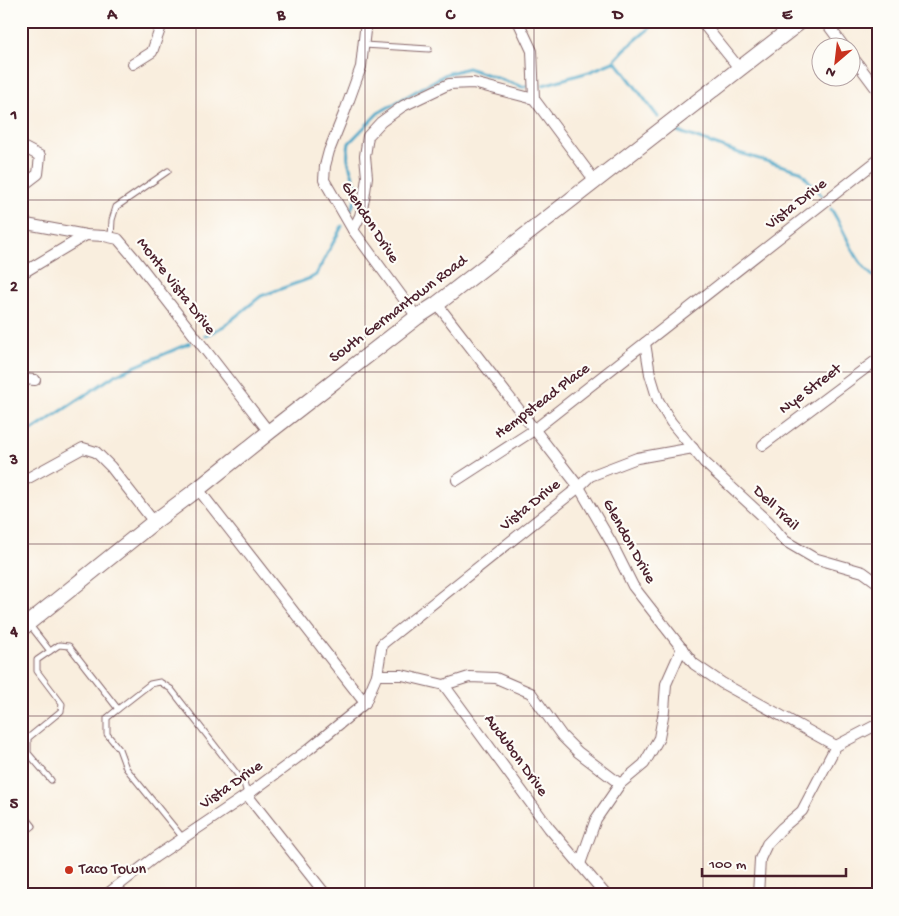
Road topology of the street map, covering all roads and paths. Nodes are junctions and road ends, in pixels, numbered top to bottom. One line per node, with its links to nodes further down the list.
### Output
1 (160, 21): 10 (street)
2 (366, 21): 8 (street, Glendon Drive)
3 (518, 21): 14 (street)
4 (701, 21): 11 (street)
5 (801, 21): 11 (main road, South Germantown Road)
6 (825, 21): 7 (street)
7 (838, 38)
8 (363, 44): 9 (lane); 21 (street, Glendon Drive)
9 (429, 49)
10 (133, 64)
11 (739, 68): 18 (main road, South Germantown Road)
12 (862, 69): 13 (street)
13 (878, 91)
14 (534, 99): 18 (street); 21 (street)
15 (21, 146): 19 (street)
16 (878, 160): 27 (street, Vista Drive)
17 (168, 172): 23 (lane)
18 (595, 180): 25 (main road, South Germantown Road)
19 (21, 187)
20 (21, 223): 22 (street, Monte Vista Drive)
21 (353, 230): 26 (street, Glendon Drive)
22 (86, 235): 23 (street, Monte Vista Drive); 24 (street)
23 (111, 238): 32 (street, Monte Vista Drive)
24 (21, 274)
25 (437, 304): 26 (main road, South Germantown Road); 31 (street, Glendon Drive)
26 (417, 317): 32 (main road, South Germantown Road)
27 (645, 343): 31 (street, Hempstead Place); 34 (street)
28 (878, 359): 33 (street, Nye Street)
29 (21, 379): 30 (street)
30 (35, 380)
31 (534, 430): 35 (street, Hempstead Place); 37 (street, Glendon Drive)
32 (269, 432): 38 (main road, South Germantown Road)
33 (763, 445)
34 (692, 448): 37 (street, Vista Drive); 40 (street, Dell Trail)
35 (457, 480)
36 (21, 482): 39 (street)
37 (579, 487): 42 (street, Glendon Drive); 44 (street, Vista Drive)
38 (198, 489): 39 (main road, South Germantown Road); 46 (street)
39 (154, 522): 41 (main road, South Germantown Road)
40 (878, 583)
41 (25, 627): 43 (lane)
42 (682, 648): 49 (street, Glendon Drive); 51 (street)
43 (50, 651): 47 (lane); 50 (lane)
44 (377, 675): 45 (street); 46 (street, Vista Drive)
45 (444, 685): 51 (street); 56 (street, Audubon Drive)
46 (365, 704): 52 (street, Vista Drive)
47 (118, 709): 52 (lane); 55 (lane)
48 (878, 724): 49 (street)
49 (836, 746): 60 (street)
50 (50, 780)
51 (620, 784): 56 (street)
52 (247, 795): 55 (street, Vista Drive); 58 (street)
53 (21, 811): 54 (lane)
54 (21, 835)
55 (183, 838): 57 (street, Vista Drive)
56 (580, 864): 59 (street, Audubon Drive)
57 (106, 895)
58 (326, 895)
59 (606, 895)
60 (758, 895)

